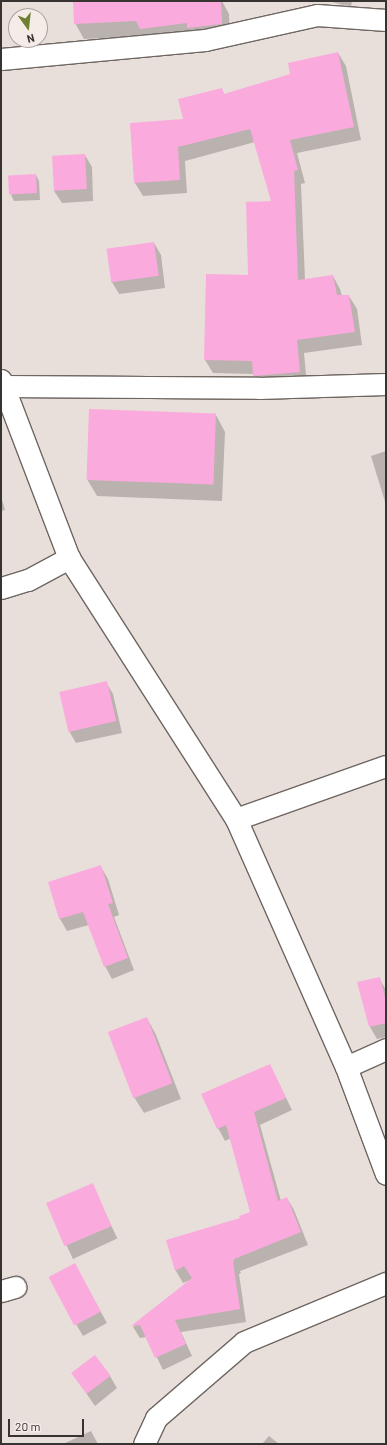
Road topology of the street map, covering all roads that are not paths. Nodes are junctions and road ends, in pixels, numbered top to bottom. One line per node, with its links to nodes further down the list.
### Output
1 (386, 20): 2 (street)
2 (1, 59)
3 (2, 383): 4 (street); 5 (street)
4 (386, 384)
5 (69, 558): 6 (street); 8 (street)
6 (1, 588)
7 (386, 766): 8 (street)
8 (236, 819): 10 (street)
9 (386, 1049): 10 (street)
10 (346, 1067): 11 (street)
11 (386, 1174)
12 (386, 1283): 13 (street)
13 (144, 1444)

